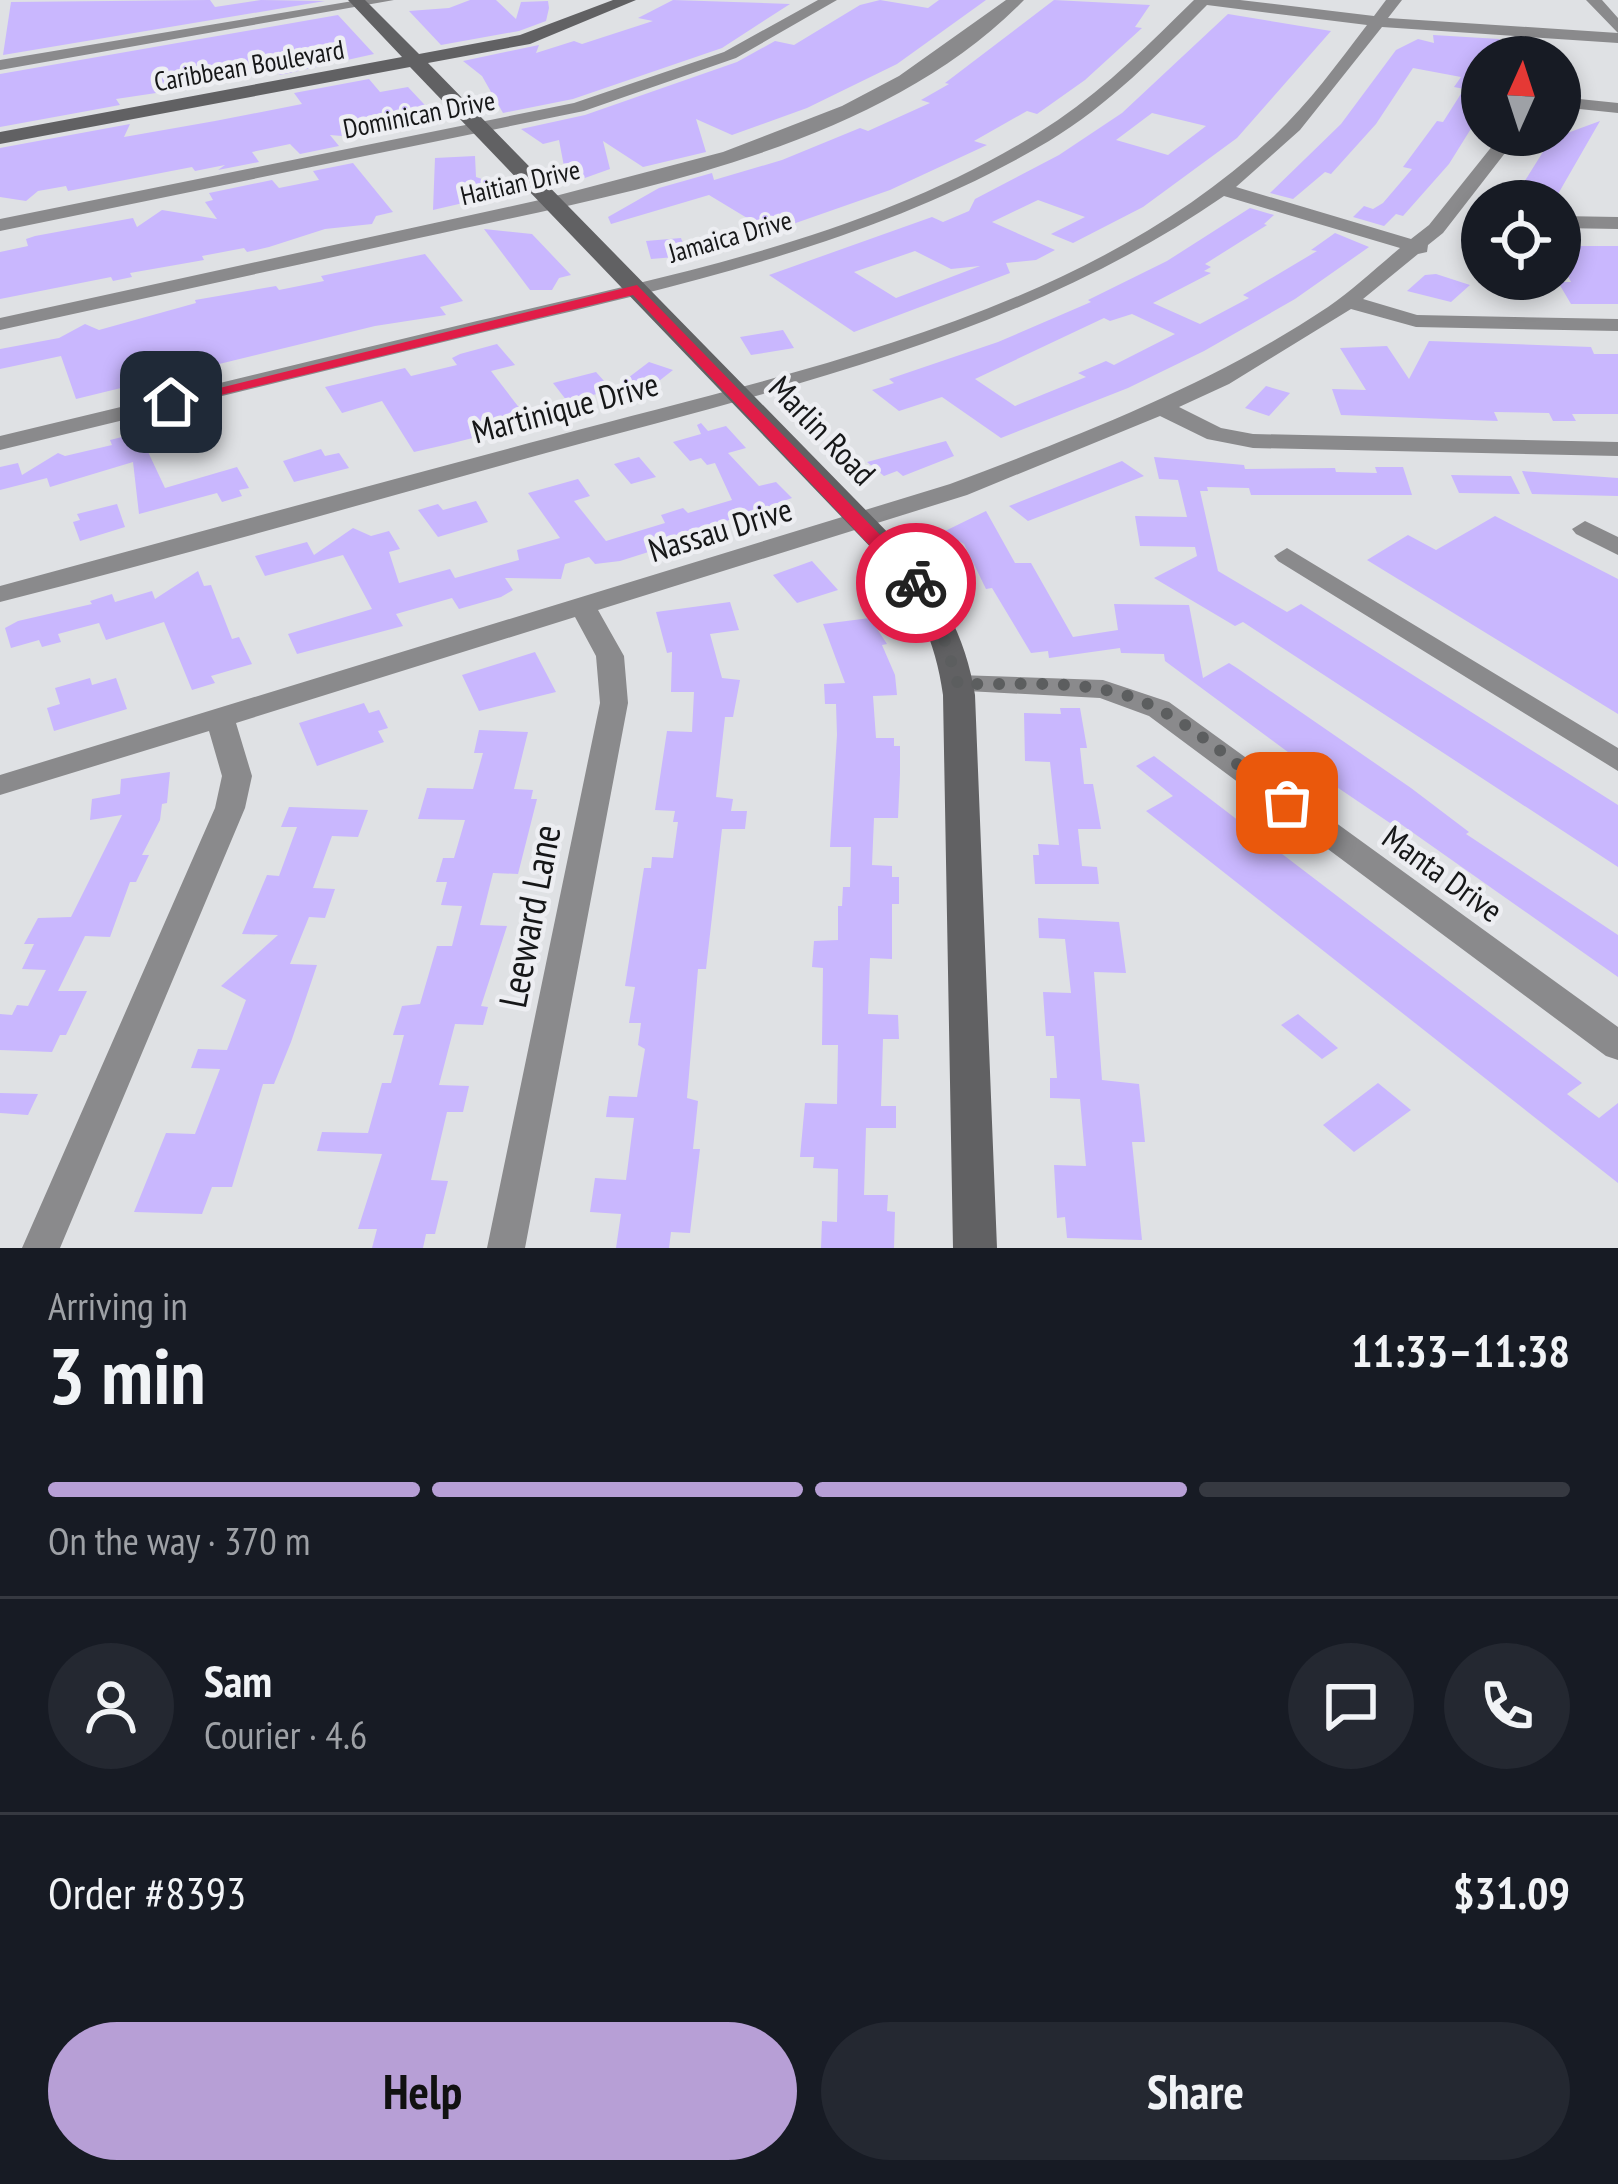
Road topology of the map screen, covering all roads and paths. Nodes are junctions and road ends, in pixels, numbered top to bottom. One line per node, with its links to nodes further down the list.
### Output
1 (386, 0): 8 (street)
2 (829, 0): 18 (street, Dominican Drive)
3 (1016, 0): 22 (street, Haitian Drive)
4 (1203, 0): 9 (street); 27 (street, Jamaica Drive)
5 (1394, 0): 9 (street, Martinique Drive)
6 (1594, 0): 10 (street)
7 (621, 1): 14 (street, Caribbean Boulevard)
8 (358, 2): 14 (street, Marlin Road); 15 (street)
9 (1376, 22): 11 (street); 21 (street, Martinique Drive)
10 (1618, 28)
11 (1564, 36)
12 (1581, 37): 13 (street)
13 (1618, 38)
14 (416, 62): 18 (street, Marlin Road); 19 (street, Caribbean Boulevard)
15 (0, 65)
16 (1581, 104): 17 (street)
17 (1618, 108)
18 (483, 129): 22 (street, Marlin Road); 25 (street, Dominican Drive)
19 (0, 138)
20 (1497, 156): 26 (street, Nassau Drive)
21 (1221, 189): 26 (street); 31 (street, Martinique Drive)
22 (553, 203): 27 (street, Marlin Road); 29 (street, Haitian Drive)
23 (1581, 223): 24 (street)
24 (1618, 224)
25 (0, 225)
26 (1420, 248): 28 (street, Nassau Drive)
27 (637, 290): 31 (street, Marlin Road); 33 (street, Jamaica Drive)
28 (1348, 302): 30 (street); 32 (street, Nassau Drive)
29 (0, 324)
30 (1618, 325)
31 (737, 394): 35 (street, Marlin Road); 39 (street, Martinique Drive)
32 (1160, 407): 34 (street); 35 (street, Nassau Drive)
33 (0, 443)
34 (1618, 449)
35 (861, 521): 40 (street, Nassau Drive); 41 (street, Marlin Road)
36 (1586, 529): 37 (street)
37 (1618, 547)
38 (1287, 556): 43 (street)
39 (0, 594)
40 (583, 606): 42 (street, Nassau Drive); 47 (street, Leeward Lane)
41 (958, 684): 45 (street, Manta Drive); 48 (street, Marlin Road)
42 (220, 719): 44 (street, Nassau Drive); 46 (street)
43 (1618, 760)
44 (0, 785)
45 (1618, 1046)
46 (41, 1248)
47 (506, 1248)
48 (975, 1248)

